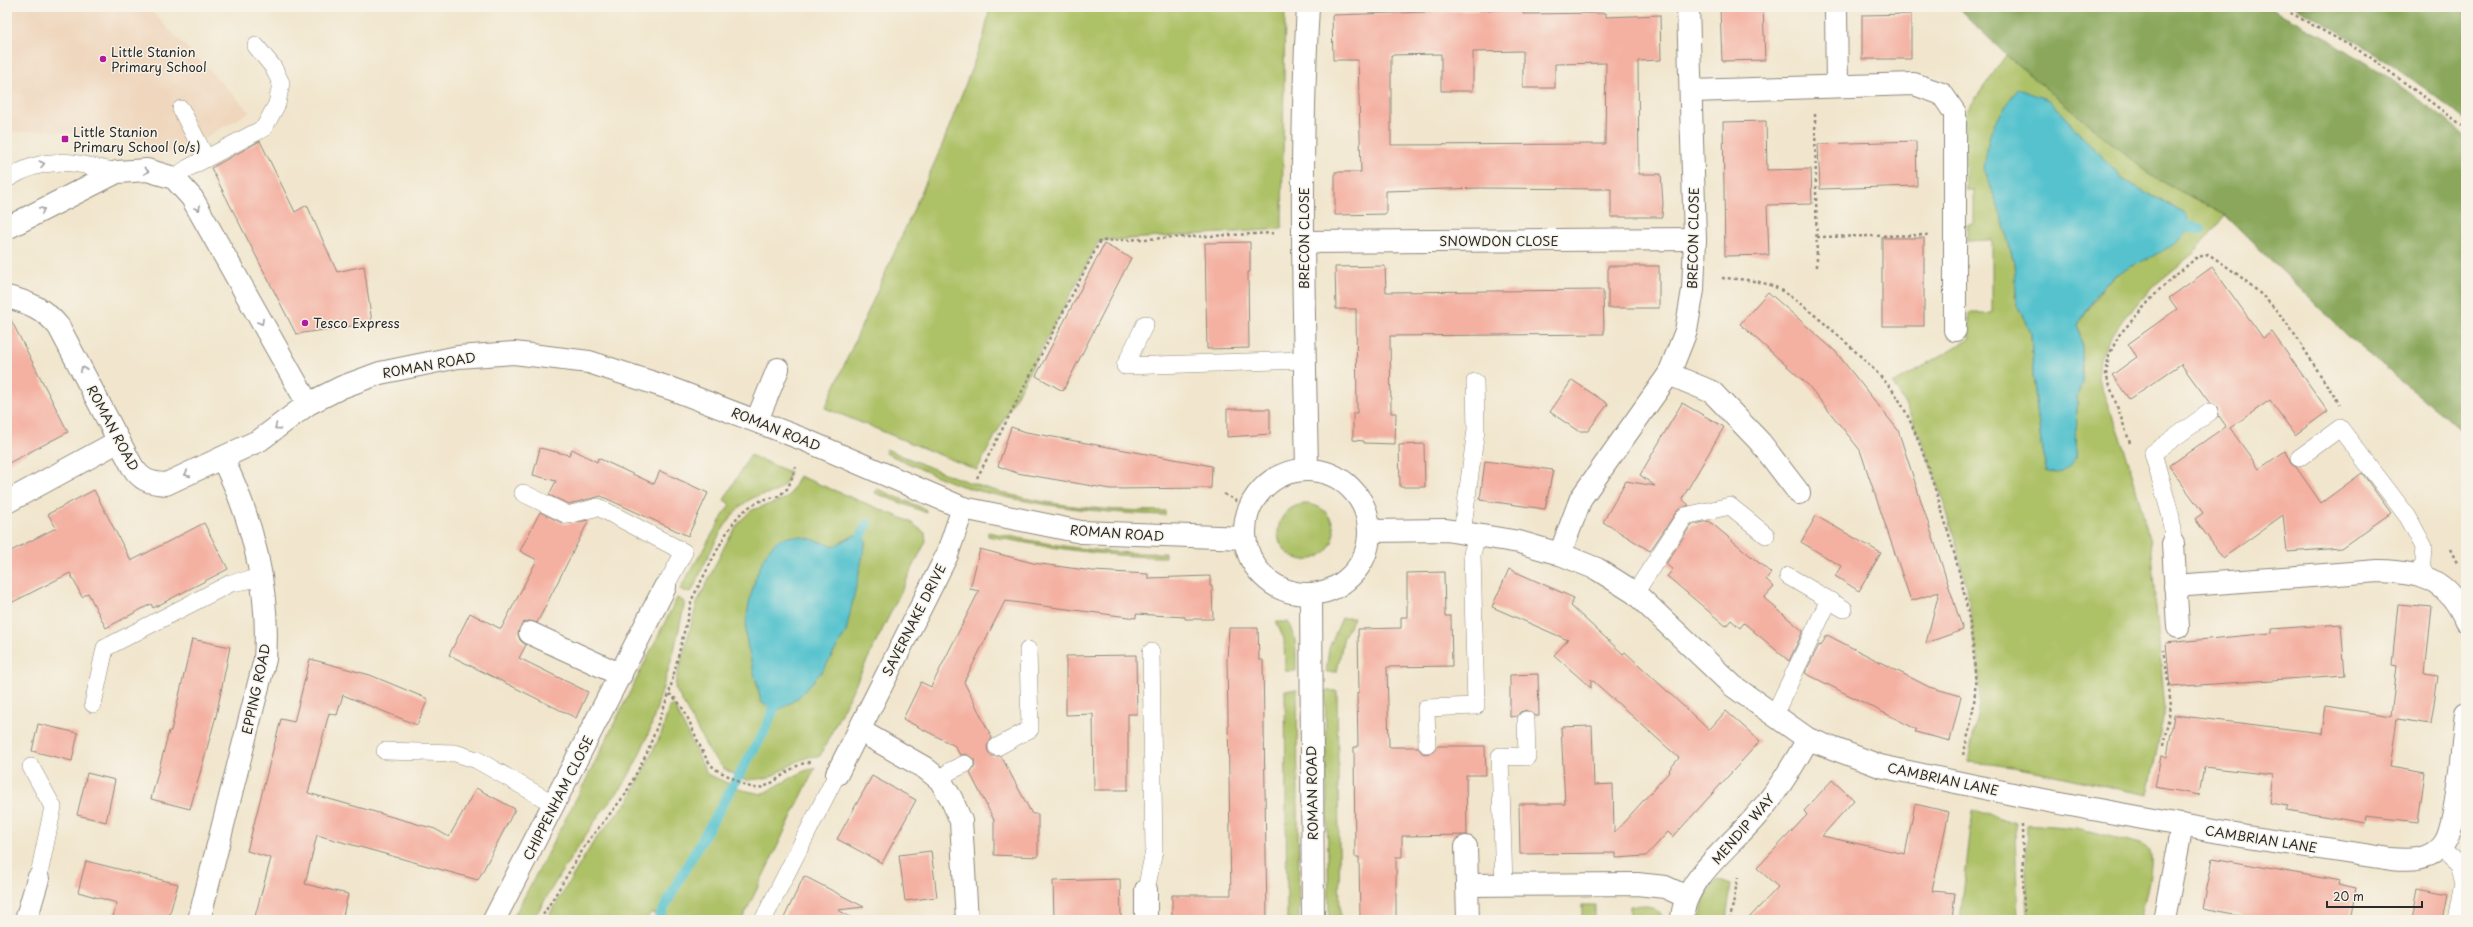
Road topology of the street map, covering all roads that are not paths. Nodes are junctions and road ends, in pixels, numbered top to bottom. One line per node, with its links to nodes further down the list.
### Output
1 (1308, 7): 13 (street, BRECON CLOSE)
2 (1688, 7): 6 (street, BRECON CLOSE)
3 (1836, 11): 5 (street)
4 (256, 46): 8 (lane)
5 (1837, 86): 6 (street); 17 (street)
6 (1692, 91): 14 (street, BRECON CLOSE)
7 (181, 109): 8 (lane)
8 (206, 158): 10 (lane)
9 (116, 172): 10 (street, one-way to 10); 11 (lane, one-way to 9); 12 (street, one-way to 9)
10 (174, 178): 22 (street, one-way to 22)
11 (7, 179)
12 (7, 228)
13 (1303, 237): 14 (street, SNOWDON CLOSE); 18 (street, BRECON CLOSE)
14 (1695, 240): 20 (street, BRECON CLOSE)
15 (7, 296): 25 (street, ROMAN ROAD, one-way to 15)
16 (1145, 324): 18 (lane)
17 (1955, 330)
18 (1305, 360): 28 (street, BRECON CLOSE)
19 (778, 369): 24 (street)
20 (1669, 374): 30 (street); 38 (street, BRECON CLOSE)
21 (1475, 382): 34 (lane)
22 (308, 404): 24 (street, ROMAN ROAD); 26 (street, ROMAN ROAD, one-way to 26)
23 (2210, 412): 37 (lane)
24 (757, 420): 32 (street, ROMAN ROAD)
25 (119, 441): 26 (street, ROMAN ROAD, one-way to 25); 31 (street)
26 (222, 458): 41 (street, EPPING ROAD)
27 (2299, 458): 40 (lane)
28 (1307, 469): 33 (street); 36 (street)
29 (523, 493): 43 (lane)
30 (1799, 493)
31 (7, 502)
32 (963, 508): 36 (street, ROMAN ROAD); 58 (street, SAVERNAKE DRIVE)
33 (1369, 531): 34 (street, CAMBRIAN LANE); 45 (street)
34 (1470, 534): 38 (street, CAMBRIAN LANE); 60 (lane)
35 (1766, 535): 44 (lane)
36 (1245, 538): 45 (street)
37 (2173, 544): 42 (street)
38 (1560, 554): 44 (street, CAMBRIAN LANE)
39 (1788, 576): 46 (lane)
40 (2422, 576): 42 (street); 48 (street)
41 (260, 578): 54 (lane); 77 (street, EPPING ROAD)
42 (2175, 586): 49 (street)
43 (665, 587): 53 (street, CHIPPENHAM CLOSE)
44 (1635, 593): 56 (street, CAMBRIAN LANE)
45 (1311, 594): 82 (street, ROMAN ROAD)
46 (1829, 600): 47 (lane); 56 (lane)
47 (1844, 609)
48 (2466, 621)
49 (2178, 627)
50 (530, 633): 53 (street)
51 (1028, 650): 61 (lane)
52 (1151, 652): 74 (lane)
53 (621, 675): 67 (street, CHIPPENHAM CLOSE)
54 (93, 704)
55 (2466, 713): 70 (street, CAMBRIAN LANE)
56 (1774, 715): 59 (street, CAMBRIAN LANE)
57 (1526, 720): 72 (lane)
58 (859, 730): 65 (street, SAVERNAKE DRIVE); 66 (street)
59 (1808, 739): 68 (street, CAMBRIAN LANE); 75 (street, MENDIP WAY)
60 (1427, 744)
61 (997, 747)
62 (385, 751): 67 (lane)
63 (965, 764): 66 (lane)
64 (31, 767): 71 (lane)
65 (837, 774): 79 (lane)
66 (940, 780): 80 (street)
67 (554, 804): 78 (street, CHIPPENHAM CLOSE)
68 (2182, 825): 70 (street, CAMBRIAN LANE); 85 (street)
69 (1466, 846): 73 (street)
70 (2439, 847): 86 (lane)
71 (38, 879): 76 (street)
72 (1504, 884): 73 (street); 75 (street)
73 (1467, 885): 83 (street)
74 (1146, 890): 81 (street)
75 (1687, 897): 84 (street, MENDIP WAY)
76 (26, 920)
77 (198, 920)
78 (494, 920)
79 (763, 920)
80 (967, 920)
81 (1146, 920)
82 (1314, 920)
83 (1468, 920)
84 (1682, 920)
85 (2164, 920)
86 (2457, 920)

